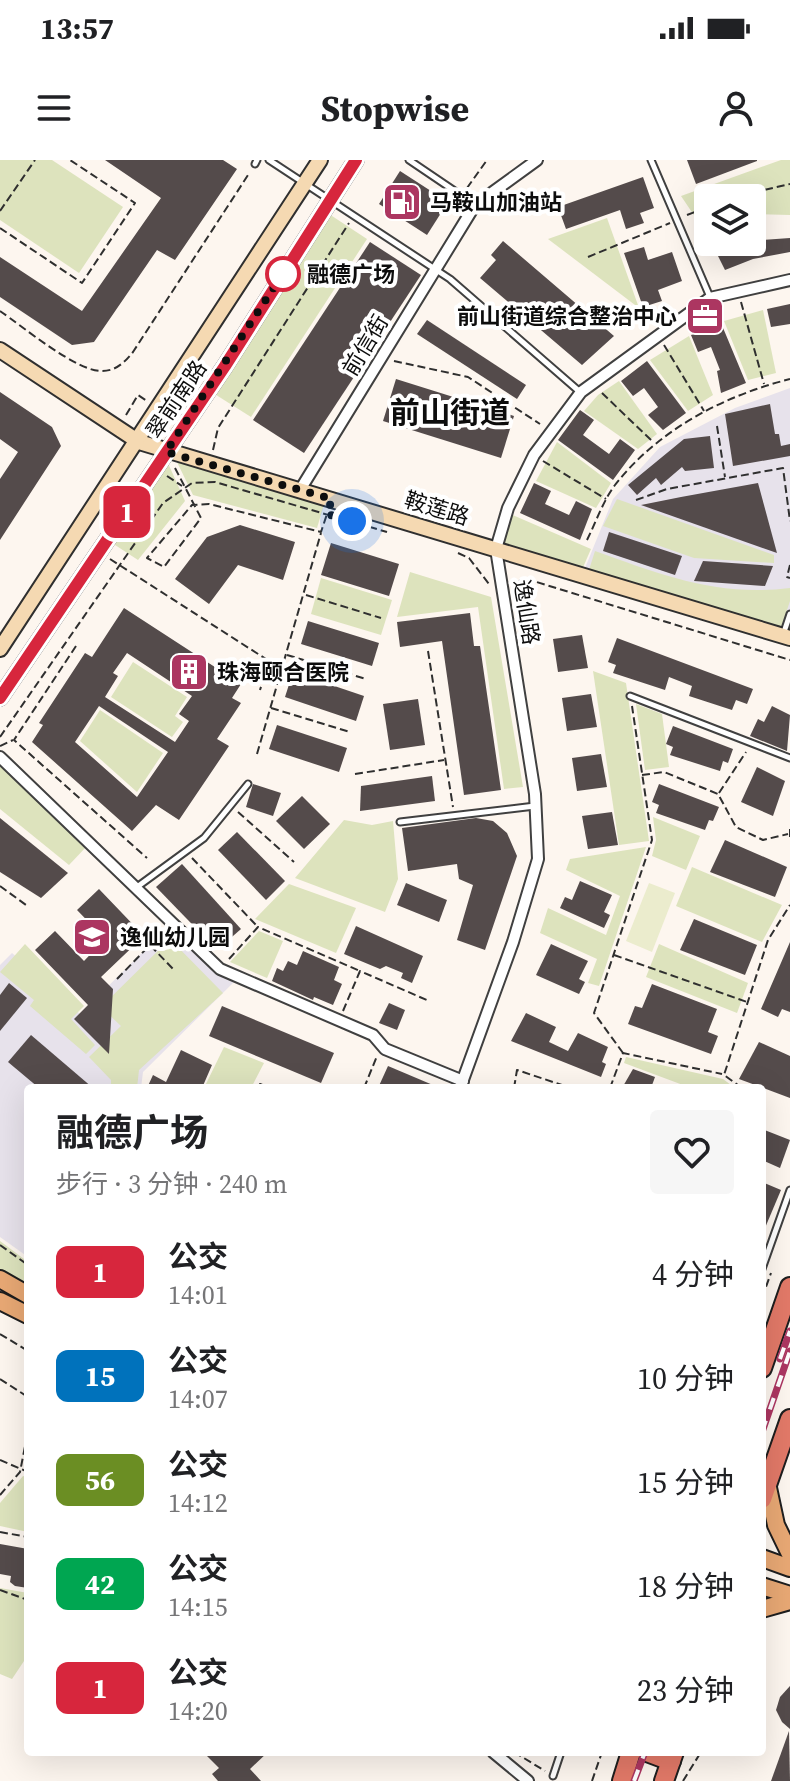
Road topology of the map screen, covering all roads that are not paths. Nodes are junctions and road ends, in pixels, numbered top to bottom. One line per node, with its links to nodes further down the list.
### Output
1 (269, 160): 7 (lane)
2 (320, 160): 7 (main road, 翠前南路)
3 (356, 160): 8 (main road, 翠前南路)
4 (409, 160): 9 (lane)
5 (537, 160): 9 (street, 前信街)
6 (651, 160): 12 (lane)
7 (305, 183): 8 (lane); 15 (main road, 翠前南路)
8 (330, 200): 10 (lane); 16 (main road, 翠前南路)
9 (475, 205): 10 (street, 前信街)
10 (435, 269): 14 (lane); 17 (street, 前信街)
11 (790, 280): 12 (street, 逸仙路)
12 (710, 298): 14 (street, 逸仙路)
13 (0, 350): 15 (main road, 鞍莲路)
14 (581, 392): 18 (street, 逸仙路)
15 (139, 442): 16 (main road, 鞍莲路); 21 (main road, 翠前南路)
16 (170, 458): 17 (main road, 鞍莲路); 23 (main road, 翠前南路)
17 (300, 490): 18 (main road, 鞍莲路)
18 (496, 549): 20 (main road, 鞍莲路); 27 (street, 逸仙路)
19 (790, 614): 20 (lane)
20 (786, 637)
21 (0, 649)
22 (630, 696): 25 (lane)
23 (0, 698)
24 (0, 757): 29 (street)
25 (790, 758)
26 (248, 784): 29 (lane)
27 (536, 806): 28 (lane); 30 (street, 逸仙路)
28 (400, 822)
29 (137, 887): 30 (street)
30 (461, 1084)
31 (790, 1190): 32 (lane)
32 (766, 1258)
33 (0, 1279): 35 (main road)
34 (790, 1287): 38 (highway)
35 (24, 1293)
36 (0, 1301): 37 (main road)
37 (24, 1313)
38 (766, 1356)
39 (790, 1419): 40 (highway)
40 (766, 1488)
41 (766, 1494): 42 (main road)
42 (790, 1554)
43 (766, 1559): 44 (main road)
44 (790, 1568)
45 (766, 1588): 46 (main road)
46 (790, 1598): 47 (main road)
47 (766, 1607)
48 (498, 1756): 53 (street)
49 (560, 1756): 52 (lane)
50 (630, 1756): 54 (highway)
51 (673, 1757): 55 (highway)
52 (553, 1776)
53 (528, 1781)
54 (622, 1781)
55 (664, 1781)

